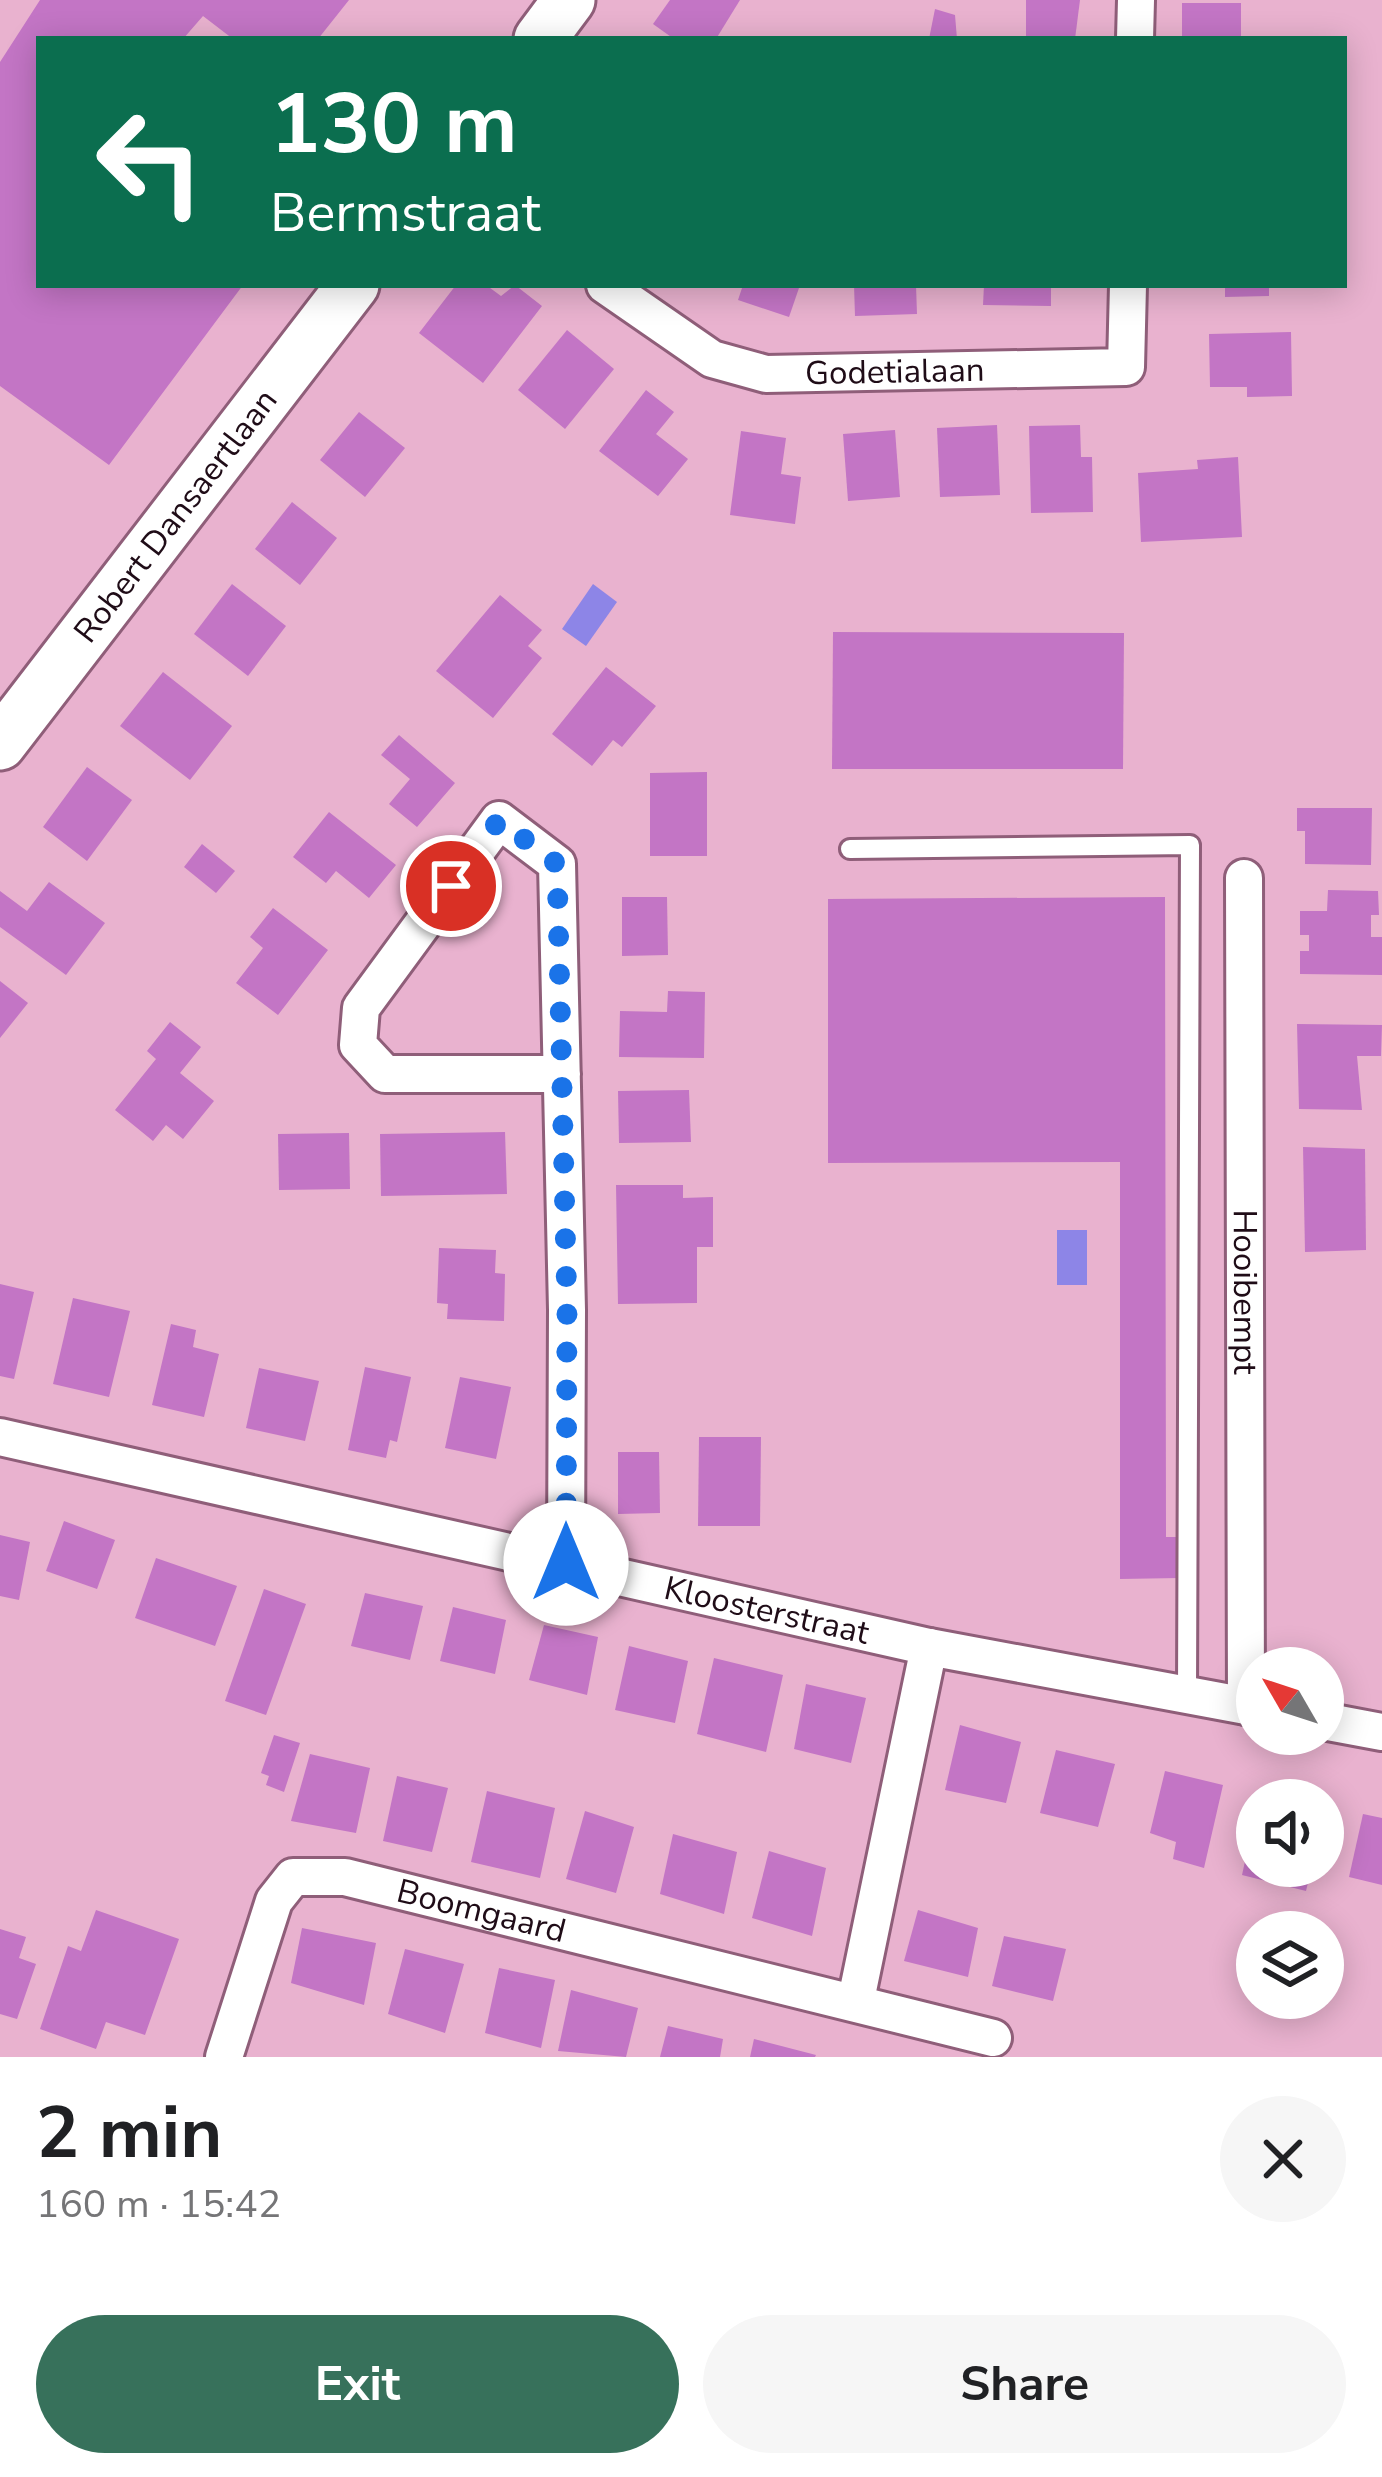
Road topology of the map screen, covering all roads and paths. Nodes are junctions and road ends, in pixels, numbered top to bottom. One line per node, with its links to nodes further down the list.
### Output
1 (569, 0): 3 (street)
2 (1136, 0): 4 (street)
3 (542, 36)
4 (1135, 36)
5 (350, 288): 8 (street, Robert Dansaertlaan)
6 (609, 288): 7 (street, Godetialaan)
7 (1128, 288)
8 (0, 744)
9 (850, 849): 16 (lane)
10 (1244, 878): 15 (street, Hooibempt)
11 (562, 1074): 11 (street); 13 (street)
12 (0, 1437): 13 (street, Kloosterstraat)
13 (566, 1563): 14 (street, Kloosterstraat)
14 (929, 1647): 16 (street, Kloosterstraat); 20 (street)
15 (1250, 1647)
16 (1187, 1694): 17 (street, Kloosterstraat)
17 (1236, 1704)
18 (1344, 1725): 19 (street)
19 (1382, 1732)
20 (856, 2000): 21 (street, Boomgaard); 22 (street, Boomgaard)
21 (992, 2038)
22 (224, 2057)

